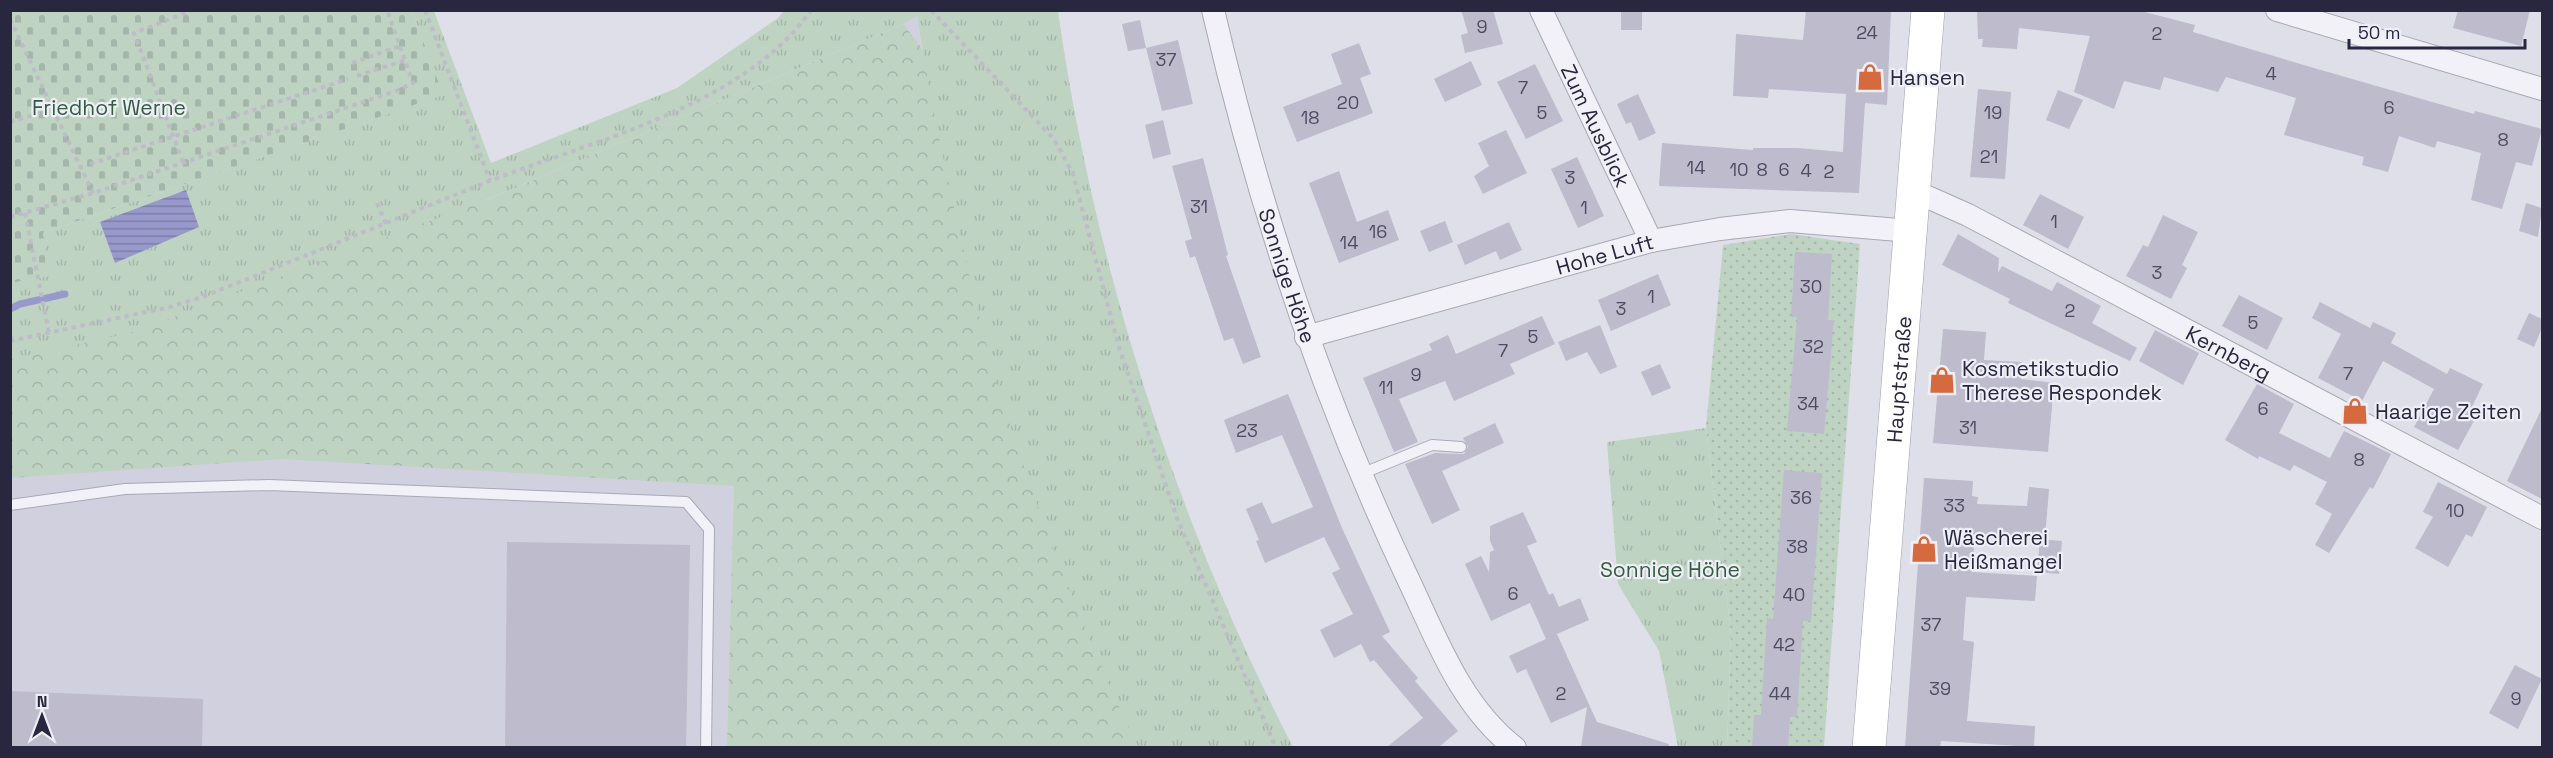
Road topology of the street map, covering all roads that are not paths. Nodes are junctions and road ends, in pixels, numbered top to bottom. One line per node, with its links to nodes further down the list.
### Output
1 (1213, 10): 9 (street, Sonnige Höhe)
2 (1541, 10): 8 (street, Zum Ausblick)
3 (1928, 10): 6 (main road, Hauptstraße)
4 (2277, 10): 5 (street)
5 (2542, 89)
6 (1914, 190): 7 (main road, Hauptstraße); 13 (street, Kernberg)
7 (1911, 231): 8 (street, Hohe Luft); 16 (main road, Hauptstraße)
8 (1651, 241): 9 (street, Hohe Luft)
9 (1306, 337): 11 (street, Sonnige Höhe)
10 (1461, 447): 11 (lane)
11 (1361, 474): 15 (street, Sonnige Höhe)
12 (10, 505): 14 (lane)
13 (2542, 518)
14 (706, 747)
15 (1515, 747)
16 (1869, 747)

